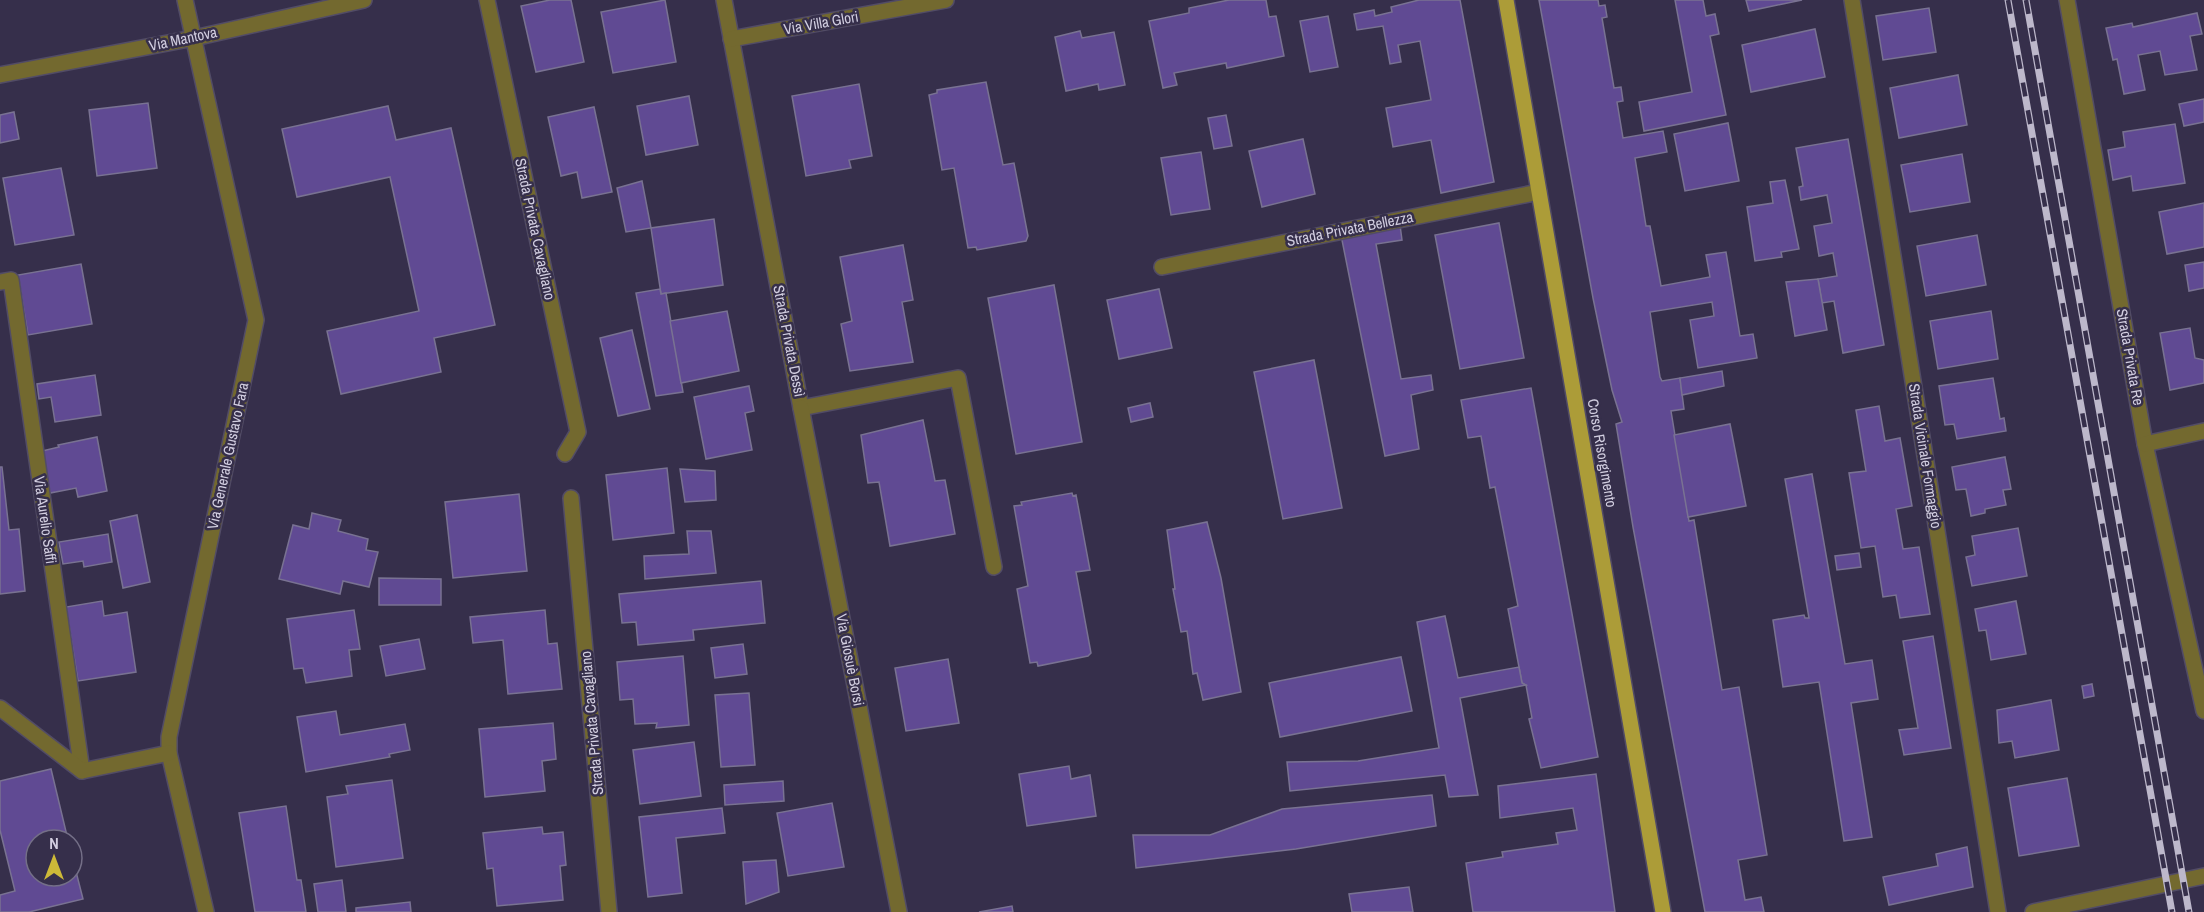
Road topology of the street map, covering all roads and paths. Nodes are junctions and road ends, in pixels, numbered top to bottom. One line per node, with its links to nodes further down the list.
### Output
1 (185, 0): 9 (street, Via Generale Gustavo Fara)
2 (364, 0): 9 (street, Via Mantova)
3 (487, 0): 18 (street, Strada Privata Cavagliano)
4 (724, 0): 10 (street, Strada Privata Dessì)
5 (946, 0): 10 (street, Via Villa Glori)
6 (1506, 0): 12 (main road, Corso Risorgimento)
7 (1851, 0): 30 (street, Strada Vicinale Formaggio)
8 (2067, 0): 17 (street, Strada Privata Re)
9 (194, 38): 11 (street, Via Mantova); 23 (street, Via Generale Gustavo Fara)
10 (731, 39): 15 (street, Strada Privata Dessì)
11 (0, 75)
12 (1539, 192): 13 (street, Strada Privata Bellezza); 29 (main road, Corso Risorgimento)
13 (1162, 267)
14 (0, 282): 24 (street, Via Aurelio Saffi)
15 (801, 408): 20 (street, Strada Privata Dessì); 28 (street, Via Giosuè Borsi)
16 (2204, 431): 17 (street)
17 (2145, 444): 22 (street, Strada Privata Re)
18 (565, 454)
19 (571, 498): 27 (street, Strada Privata Cavagliano)
20 (994, 567)
21 (0, 708): 24 (street)
22 (2204, 711)
23 (169, 753): 24 (street); 26 (street, Via Generale Gustavo Fara)
24 (82, 771)
25 (2204, 876): 31 (street)
26 (206, 912)
27 (609, 912)
28 (899, 912)
29 (1663, 912)
30 (1998, 912)
31 (2033, 912)

